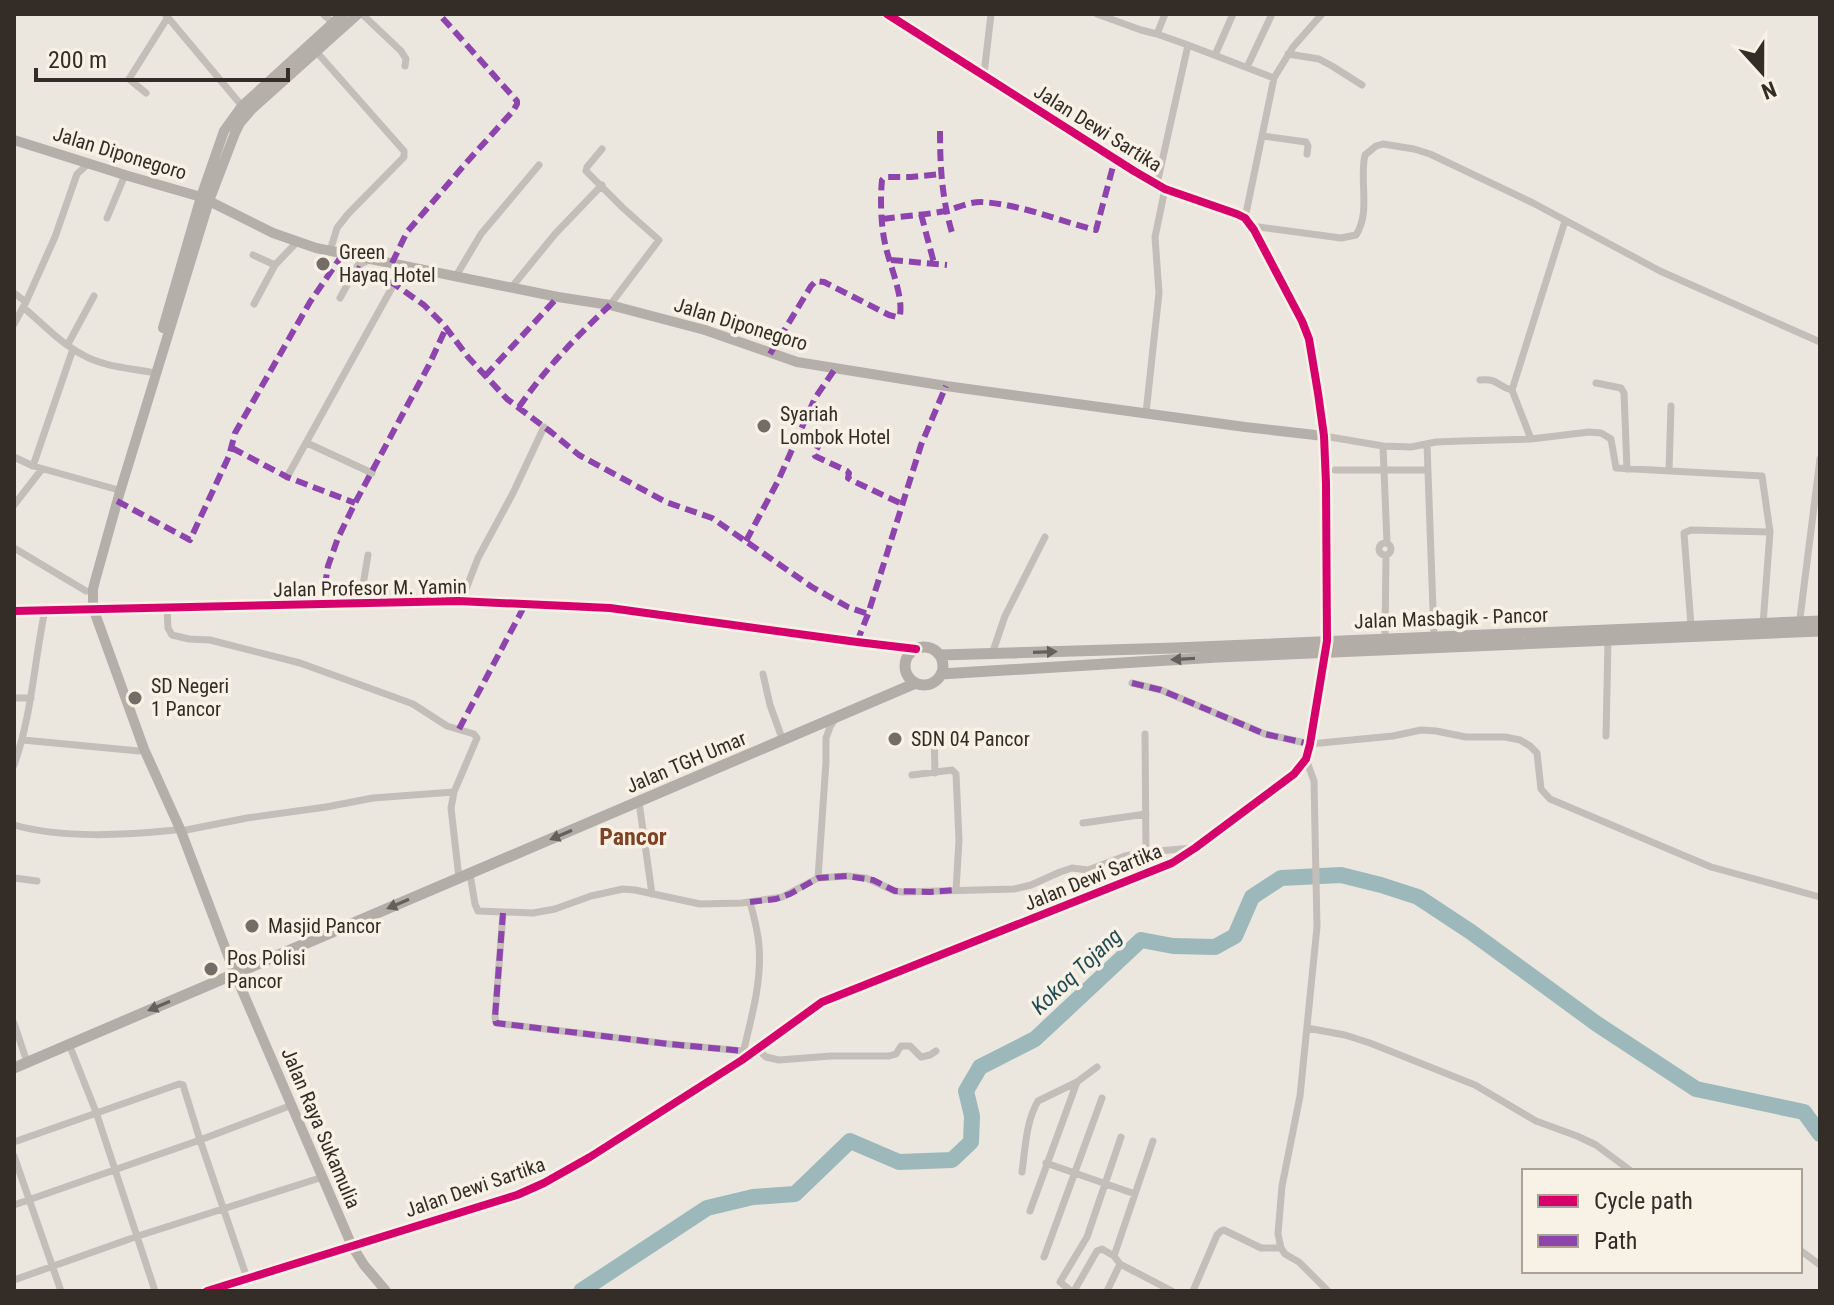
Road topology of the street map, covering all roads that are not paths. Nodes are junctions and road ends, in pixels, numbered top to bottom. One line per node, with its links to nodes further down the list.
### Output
1 (323, 14): 12 (street)
2 (343, 14): 12 (street)
3 (360, 14): 15 (street); 18 (street)
4 (887, 14): 20 (street, Jalan Dewi Sartika)
5 (991, 14): 20 (street)
6 (1097, 14): 13 (street)
7 (1165, 14): 13 (street)
8 (1233, 14): 17 (street)
9 (1272, 14): 19 (street)
10 (1322, 14): 16 (street)
11 (166, 16): 23 (street); 24 (street)
12 (333, 23): 15 (street)
13 (1157, 34): 14 (street)
14 (1188, 45): 17 (street); 33 (street)
15 (313, 48): 24 (street); 34 (street); 39 (street)
16 (1288, 54): 21 (street); 22 (street)
17 (1215, 55): 19 (street)
18 (405, 66)
19 (1247, 67): 21 (street)
20 (984, 74): 33 (street, Jalan Dewi Sartika)
21 (1274, 78): 25 (street)
22 (1362, 85)
23 (146, 93)
24 (242, 106): 34 (street)
25 (1263, 136): 28 (street); 37 (street)
26 (14, 140): 29 (street, Jalan Diponegoro)
27 (602, 149): 32 (street)
28 (1307, 154)
29 (89, 163): 31 (street, Jalan Diponegoro); 50 (street)
30 (539, 165): 43 (street)
31 (125, 175): 34 (street, Jalan Diponegoro); 35 (street)
32 (602, 185): 45 (street); 51 (street)
33 (1161, 186): 37 (street, Jalan Dewi Sartika); 60 (street)
34 (205, 199): 38 (street, Jalan Diponegoro); 55 (street); 78 (street)
35 (107, 218)
36 (1565, 221): 37 (street); 53 (street); 58 (street)
37 (1248, 222): 62 (street)
38 (297, 242): 39 (street, Jalan Diponegoro); 42 (street)
39 (330, 251): 41 (street, Jalan Diponegoro)
40 (253, 255): 42 (street)
41 (369, 260): 43 (street, Jalan Diponegoro); 48 (street)
42 (275, 265): 49 (street)
43 (456, 276): 45 (street, Jalan Diponegoro)
44 (394, 284): 64 (street)
45 (511, 288): 51 (street, Jalan Diponegoro)
46 (14, 293): 50 (street)
47 (94, 296): 54 (street)
48 (340, 298)
49 (254, 304)
50 (25, 305): 52 (street); 54 (street)
51 (610, 305): 60 (street, Jalan Diponegoro)
52 (14, 324)
53 (1820, 342)
54 (71, 347): 55 (street); 69 (street)
55 (150, 372): 78 (street)
56 (1480, 380): 58 (street)
57 (1596, 383): 72 (street)
58 (1512, 390): 63 (street)
59 (1671, 406): 75 (street)
60 (1146, 413): 62 (street, Jalan Diponegoro)
61 (544, 427): 85 (street)
62 (1324, 436): 66 (street, Jalan Diponegoro); 99 (street)
63 (1531, 439): 65 (street, Jalan Diponegoro); 72 (street, Jalan Diponegoro)
64 (307, 443): 76 (street); 77 (street)
65 (1427, 444): 66 (street, Jalan Diponegoro); 74 (street)
66 (1383, 446): 71 (street)
67 (14, 457): 69 (street)
68 (1820, 459): 94 (street)
69 (33, 466): 70 (street)
70 (42, 469): 78 (street); 79 (street)
71 (1383, 469): 73 (street); 74 (street); 97 (street)
72 (1627, 469): 75 (street)
73 (1335, 470)
74 (1428, 470): 96 (street)
75 (1669, 471): 80 (street)
76 (372, 473)
77 (287, 477)
78 (116, 493): 84 (street); 88 (street)
79 (14, 505)
80 (1770, 532): 92 (street); 93 (street)
81 (1045, 537): 101 (street)
82 (14, 548): 84 (street)
83 (368, 555): 86 (street)
84 (86, 591): 88 (street)
85 (458, 601): 86 (street, Jalan Profesor M. Yamin); 100 (street, Jalan Profesor M. Yamin)
86 (360, 603): 87 (street, Jalan Profesor M. Yamin)
87 (167, 607): 88 (street, Jalan Profesor M. Yamin); 121 (street)
88 (90, 608): 89 (street, Jalan Profesor M. Yamin); 116 (street); 122 (street)
89 (45, 610): 90 (street, Jalan Profesor M. Yamin); 108 (street)
90 (14, 611)
91 (1820, 621): 94 (main road, Jalan Masbagik - Pancor)
92 (1763, 624): 93 (main road, Jalan Masbagik - Pancor); 94 (main road, Jalan Masbagik - Pancor)
93 (1691, 626): 96 (main road, Jalan Masbagik - Pancor)
94 (1799, 627): 95 (main road, Jalan Masbagik - Pancor); 98 (main road, Jalan Masbagik - Pancor)
95 (1820, 631)
96 (1434, 637): 97 (main road, Jalan Masbagik - Pancor)
97 (1385, 639): 99 (main road, Jalan Masbagik - Pancor)
98 (1608, 641): 99 (main road, Jalan Masbagik - Pancor); 112 (street)
99 (1326, 647): 101 (main road, Jalan Masbagik - Pancor, one-way to 99); 104 (main road, Jalan Masbagik - Pancor, one-way to 104); 115 (street)
100 (916, 649): 102 (main road); 105 (main road)
101 (992, 654): 102 (main road, Jalan Masbagik - Pancor)
102 (940, 655): 104 (main road)
103 (763, 674): 114 (street)
104 (941, 674): 105 (main road)
105 (916, 683): 109 (main road, Jalan TGH Umar)
106 (1132, 683): 115 (street)
107 (14, 698): 108 (street)
108 (31, 698): 113 (street)
109 (837, 716): 114 (main road, Jalan TGH Umar); 132 (street)
110 (934, 731): 119 (street)
111 (1145, 734): 124 (street)
112 (1606, 736)
113 (23, 740): 116 (street); 118 (street)
114 (783, 741): 123 (main road, Jalan TGH Umar)
115 (1310, 744): 117 (street); 136 (street)
116 (139, 751): 122 (street)
117 (1306, 759): 128 (street, Jalan Dewi Sartika); 141 (street)
118 (14, 765)
119 (935, 773): 120 (street); 134 (street)
120 (912, 775)
121 (454, 792): 127 (street); 130 (street)
122 (162, 799): 127 (street, Jalan Raya Sukamulia)
123 (639, 802): 130 (main road, Jalan TGH Umar, one-way to 130); 135 (street)
124 (1146, 814): 125 (street); 129 (street)
125 (1083, 823)
126 (14, 825): 127 (street)
127 (178, 831): 139 (street, Jalan Raya Sukamulia)
128 (1195, 848): 129 (street); 143 (street, Jalan Dewi Sartika)
129 (1146, 852): 134 (street)
130 (464, 876): 138 (street); 139 (main road, Jalan TGH Umar, one-way to 139)
131 (14, 878): 133 (street)
132 (818, 878): 134 (street); 137 (street)
133 (37, 881)
134 (956, 890)
135 (652, 894): 137 (street); 138 (street)
136 (1820, 897)
137 (750, 902): 145 (street)
138 (503, 913): 145 (street)
139 (235, 974): 142 (main road, Jalan TGH Umar, one-way to 142); 151 (street, Jalan Raya Sukamulia)
140 (14, 1023): 146 (street)
141 (1307, 1028): 159 (street); 172 (street)
142 (69, 1044): 146 (main road, Jalan TGH Umar); 152 (street)
143 (757, 1049): 144 (street); 145 (street, Jalan Dewi Sartika)
144 (936, 1051)
145 (743, 1056): 171 (street, Jalan Dewi Sartika)
146 (27, 1062): 148 (main road, Jalan TGH Umar)
147 (1097, 1067): 149 (street)
148 (14, 1068)
149 (1077, 1082): 158 (street); 161 (street)
150 (1102, 1098): 162 (street)
151 (292, 1105): 154 (street); 163 (street, Jalan Raya Sukamulia)
152 (96, 1112): 154 (street); 156 (street); 160 (street)
153 (1121, 1137): 164 (street)
154 (200, 1140): 160 (street); 168 (street)
155 (1153, 1141): 165 (street)
156 (14, 1142)
157 (14, 1156): 166 (street)
158 (1046, 1163): 162 (street); 169 (street)
159 (1628, 1169)
160 (115, 1170): 166 (street); 170 (street)
161 (1022, 1172)
162 (1075, 1173): 164 (street); 175 (street)
163 (323, 1177): 168 (street); 171 (street, Jalan Raya Sukamulia)
164 (1105, 1184): 165 (street); 185 (street)
165 (1135, 1194): 174 (street)
166 (30, 1200): 167 (street); 178 (street)
167 (14, 1205)
168 (223, 1210): 170 (street); 179 (street)
169 (1030, 1211)
170 (138, 1236): 178 (street); 182 (street)
171 (352, 1246): 179 (street, Jalan Dewi Sartika); 184 (street, Jalan Raya Sukamulia)
172 (1281, 1248): 188 (street); 189 (street)
173 (1802, 1252): 177 (street)
174 (1114, 1256): 176 (street); 185 (street)
175 (1044, 1257)
176 (1120, 1264): 186 (street); 187 (street)
177 (1820, 1265)
178 (53, 1266): 180 (street); 181 (street)
179 (247, 1278): 183 (street, Jalan Dewi Sartika)
180 (14, 1280)
181 (61, 1291)
182 (155, 1291)
183 (207, 1291)
184 (386, 1291)
185 (1072, 1291)
186 (1107, 1291)
187 (1172, 1291)
188 (1193, 1291)
189 (1328, 1291)

